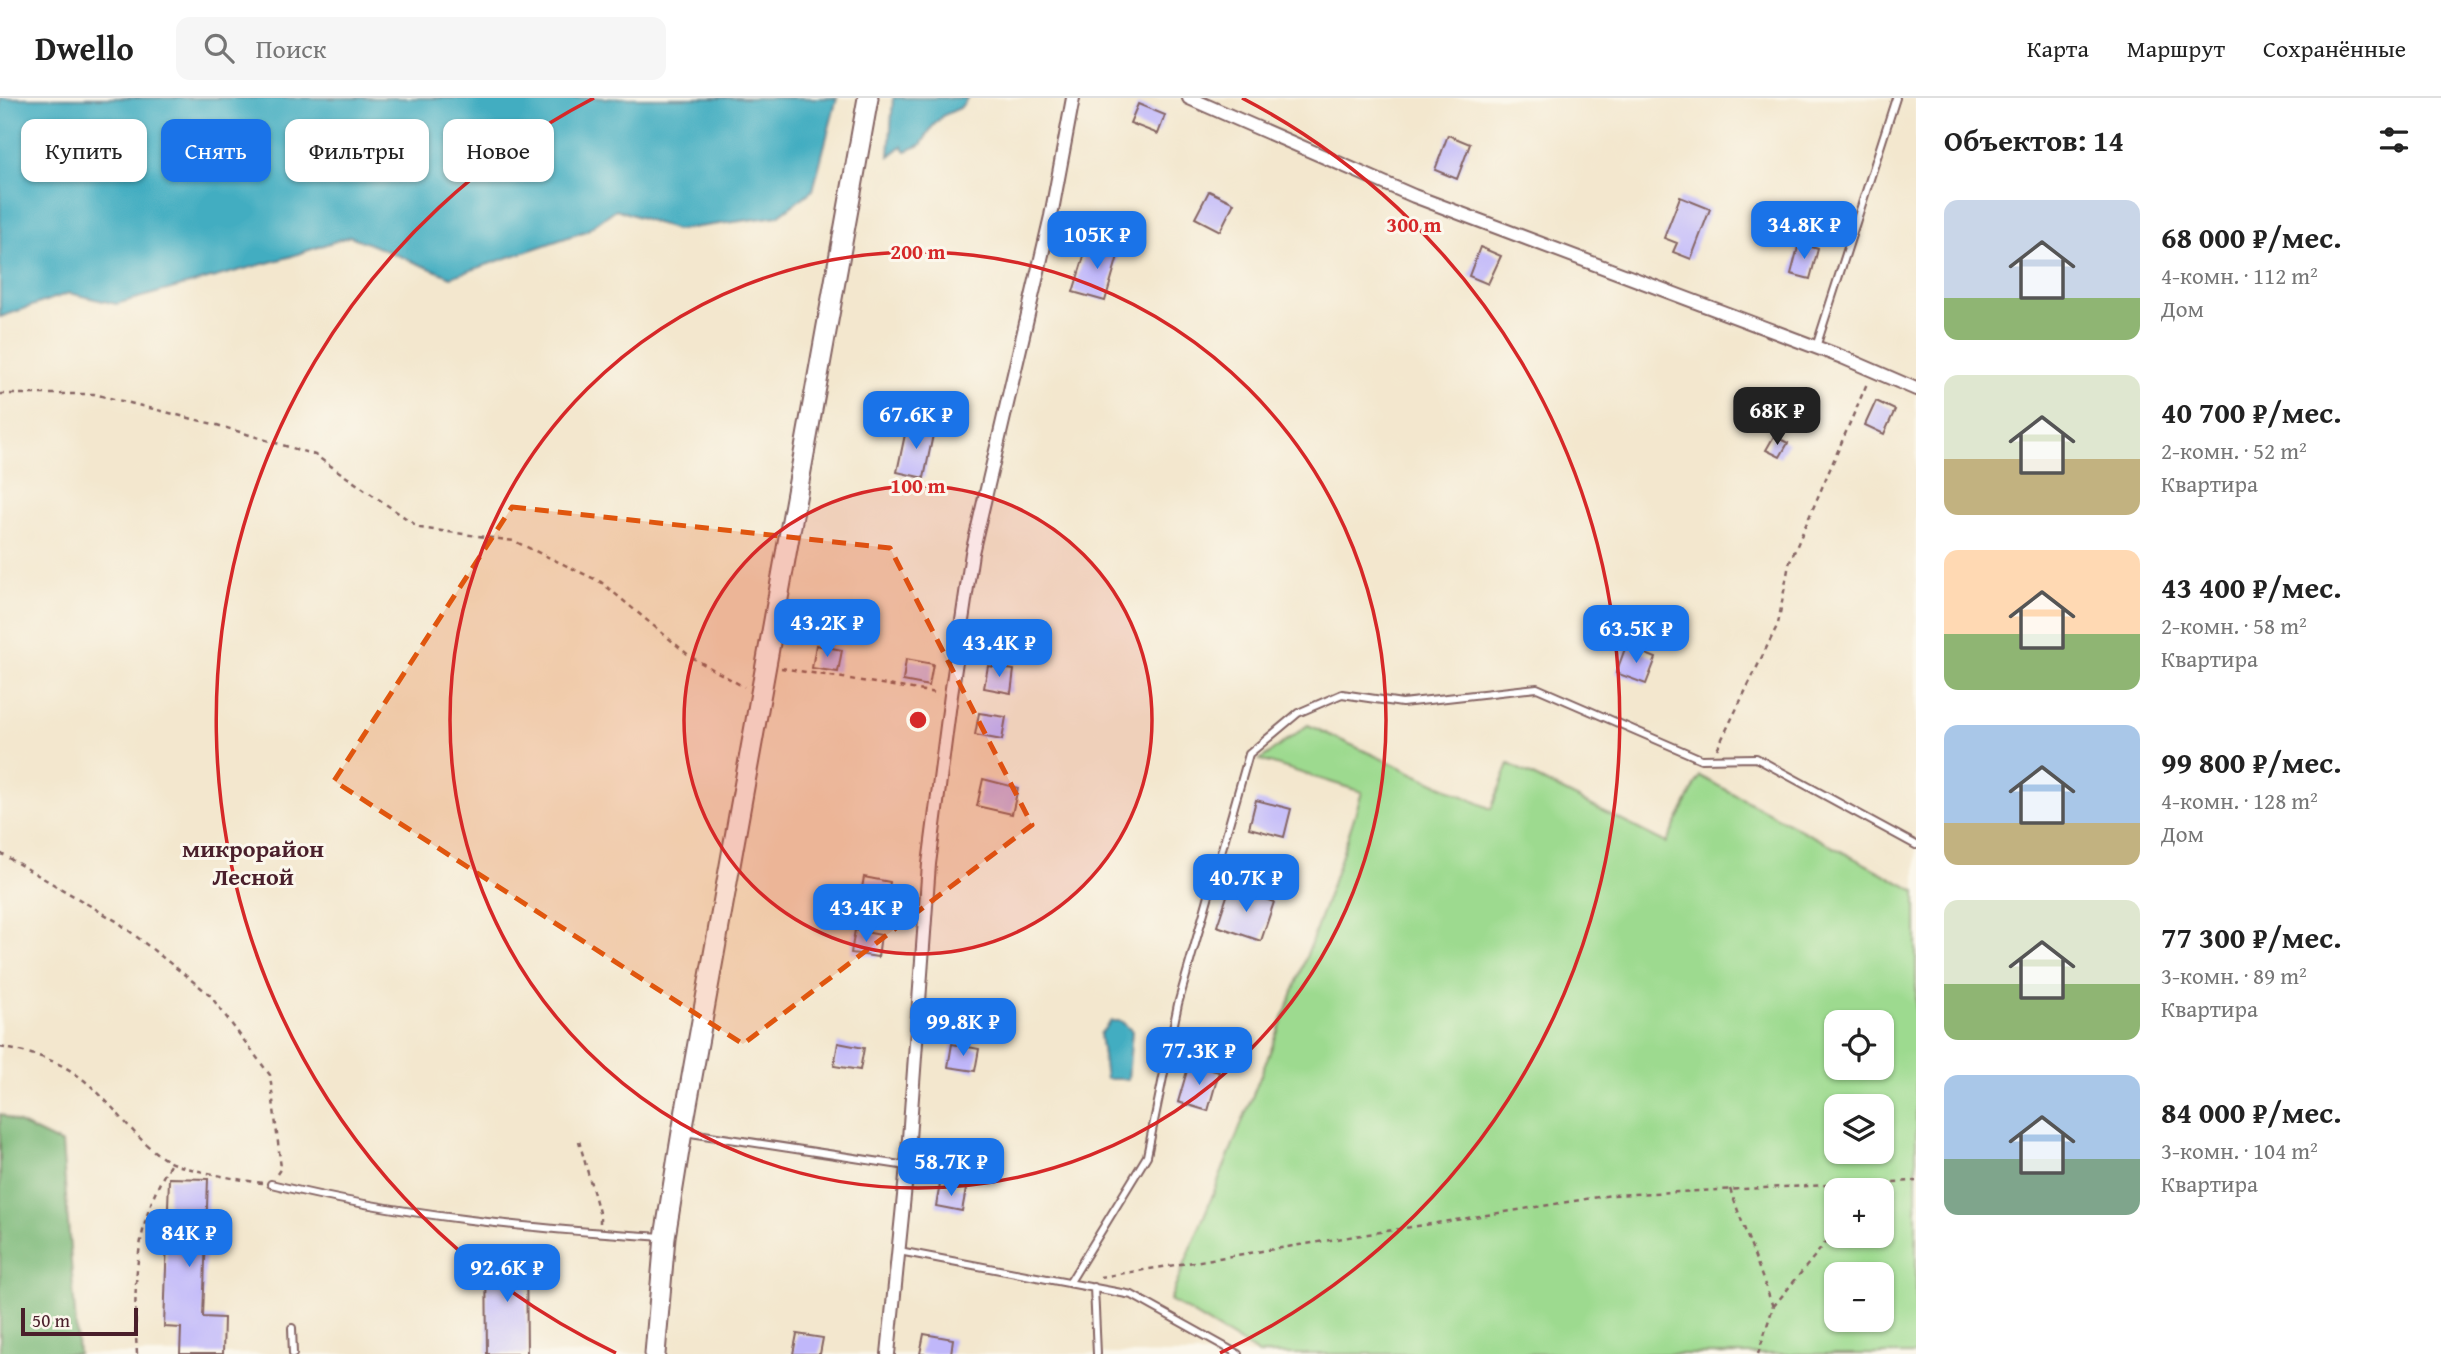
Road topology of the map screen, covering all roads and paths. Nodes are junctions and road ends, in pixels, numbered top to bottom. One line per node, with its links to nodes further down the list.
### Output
1 (868, 98): 9 (main road)
2 (1073, 98): 10 (street)
3 (1189, 98): 5 (street)
4 (1896, 98): 5 (lane)
5 (1816, 347): 6 (street)
6 (1873, 370): 7 (street); 12 (path)
7 (1916, 389)
8 (0, 394): 11 (path)
9 (765, 665): 10 (path); 11 (main road)
10 (951, 695): 19 (street)
11 (759, 696): 16 (main road)
12 (1713, 759): 13 (lane); 30 (lane)
13 (1916, 845)
14 (0, 853): 22 (path)
15 (0, 1047): 18 (path)
16 (682, 1132): 19 (lane); 26 (main road)
17 (579, 1141): 25 (path)
18 (171, 1163): 22 (path); 34 (path)
19 (907, 1167): 28 (street)
20 (1916, 1181): 21 (path)
21 (1894, 1182)
22 (271, 1184): 25 (lane)
23 (1824, 1184): 24 (path)
24 (1730, 1189): 29 (path); 32 (path)
25 (599, 1233): 26 (lane)
26 (666, 1237): 36 (main road)
27 (1824, 1245): 32 (path)
28 (900, 1251): 30 (lane); 37 (street)
29 (1097, 1278)
30 (1070, 1282): 31 (lane)
31 (1094, 1287): 38 (lane); 39 (lane)
32 (1773, 1307): 40 (path)
33 (292, 1328): 35 (lane)
34 (137, 1354)
35 (293, 1354)
36 (655, 1354)
37 (888, 1354)
38 (1097, 1354)
39 (1238, 1354)
40 (1758, 1354)

